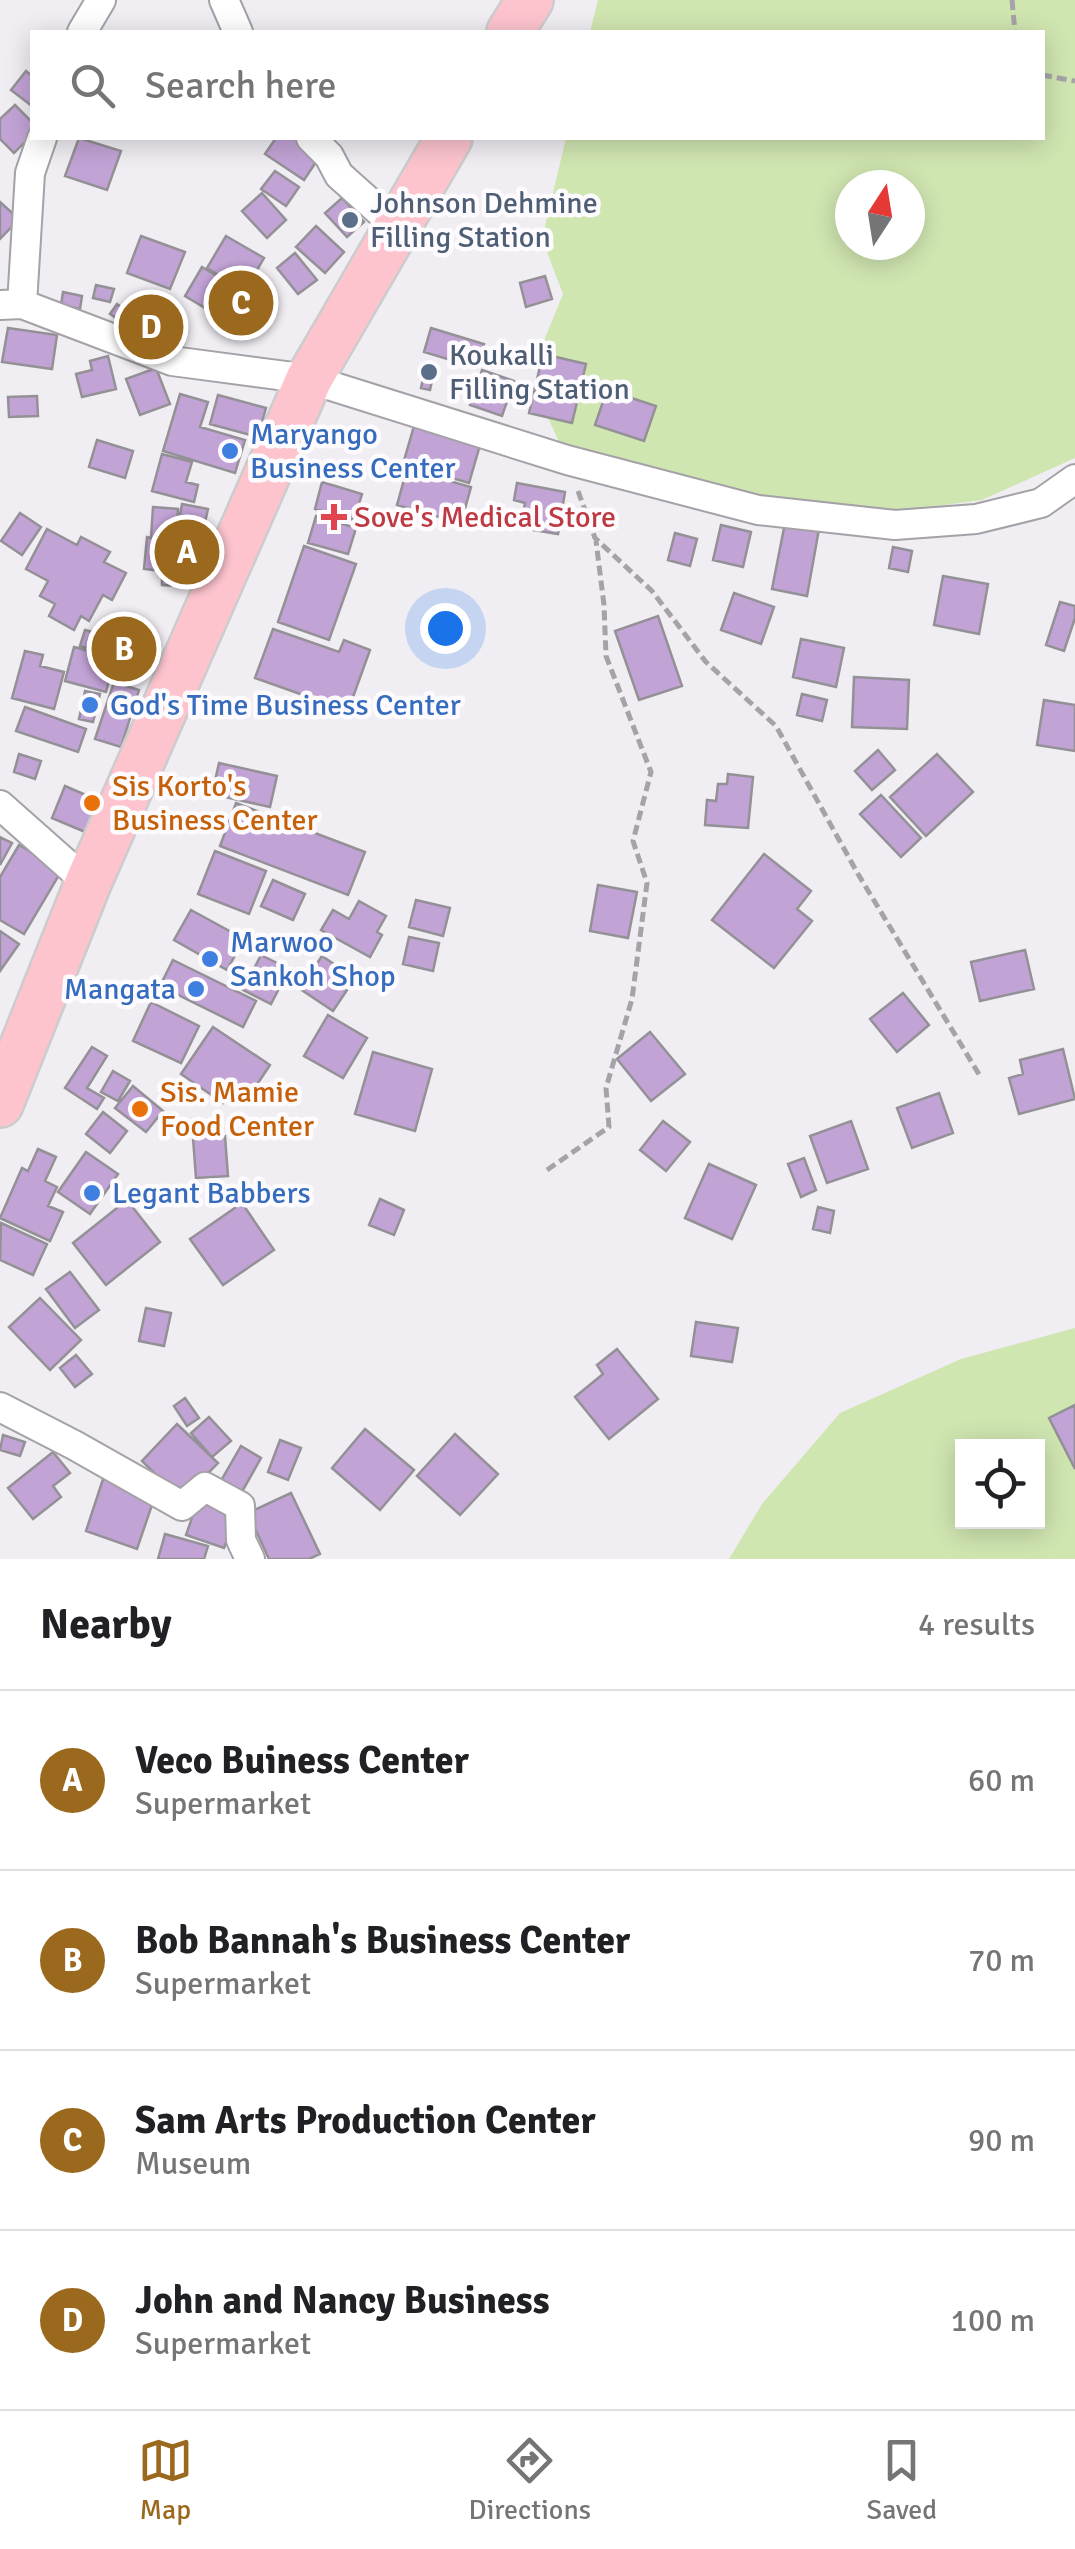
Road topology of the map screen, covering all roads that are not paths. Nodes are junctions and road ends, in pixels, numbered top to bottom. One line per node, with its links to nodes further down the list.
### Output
1 (101, 0): 3 (street)
2 (224, 0): 4 (street)
3 (83, 30)
4 (237, 30)
5 (41, 140): 9 (street)
6 (313, 140): 8 (street)
7 (448, 140): 8 (main road)
8 (397, 226): 10 (main road)
9 (11, 304): 10 (street)
10 (308, 379): 11 (street); 13 (main road)
11 (1075, 479)
12 (0, 805): 13 (street)
13 (88, 883): 14 (main road)
14 (0, 1104)
15 (0, 1407): 16 (street)
16 (250, 1559)

